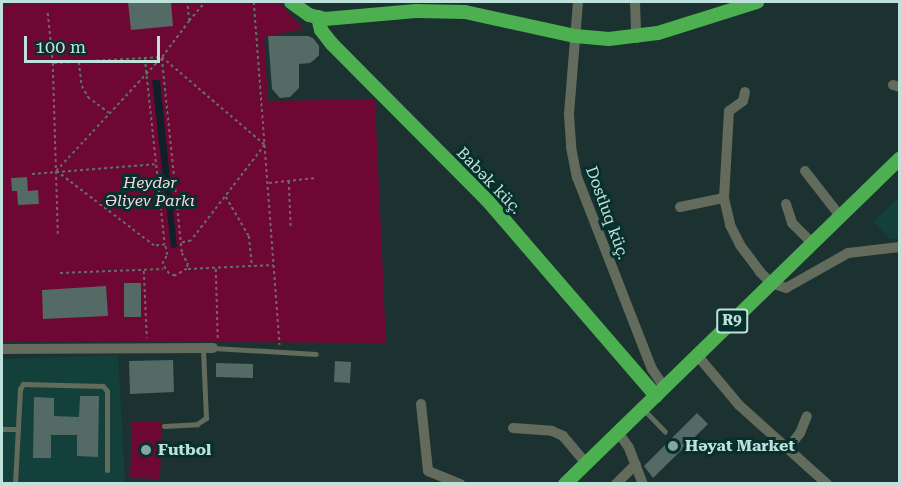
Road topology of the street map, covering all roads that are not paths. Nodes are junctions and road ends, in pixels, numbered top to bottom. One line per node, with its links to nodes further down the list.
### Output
1 (291, 2): 6 (street)
2 (578, 2): 7 (street, Dostluq küç.)
3 (635, 2): 8 (street)
4 (757, 2): 8 (street)
5 (415, 6): 6 (street); 7 (street)
6 (318, 17): 23 (street, Babək küç.)
7 (575, 36): 8 (street); 23 (street, Dostluq küç.)
8 (636, 38)
9 (745, 92): 12 (street)
10 (900, 158): 15 (street, R9)
11 (805, 171): 15 (street)
12 (724, 198): 14 (street); 18 (street)
13 (786, 204): 16 (street)
14 (680, 207)
15 (840, 216): 16 (street, R9)
16 (812, 243): 18 (street, R9)
17 (900, 247): 18 (street)
18 (771, 283): 22 (street, R9)
19 (211, 348): 20 (street); 21 (lane); 27 (lane)
20 (2, 350)
21 (316, 354)
22 (697, 355): 23 (street, R9); 33 (street)
23 (660, 391): 25 (street, R9)
24 (421, 404): 38 (street)
25 (642, 409): 31 (street, R9); 32 (lane)
26 (807, 416): 33 (street)
27 (164, 426)
28 (513, 428): 34 (street)
29 (2, 429): 30 (lane)
30 (18, 429): 36 (lane); 37 (lane)
31 (618, 432): 34 (street, R9); 35 (street)
32 (665, 432)
33 (789, 447): 42 (street)
34 (586, 463): 39 (street, R9)
35 (636, 464): 40 (street); 41 (street)
36 (107, 470)
37 (15, 483)
38 (461, 483)
39 (565, 483)
40 (616, 483)
41 (643, 483)
42 (827, 483)

